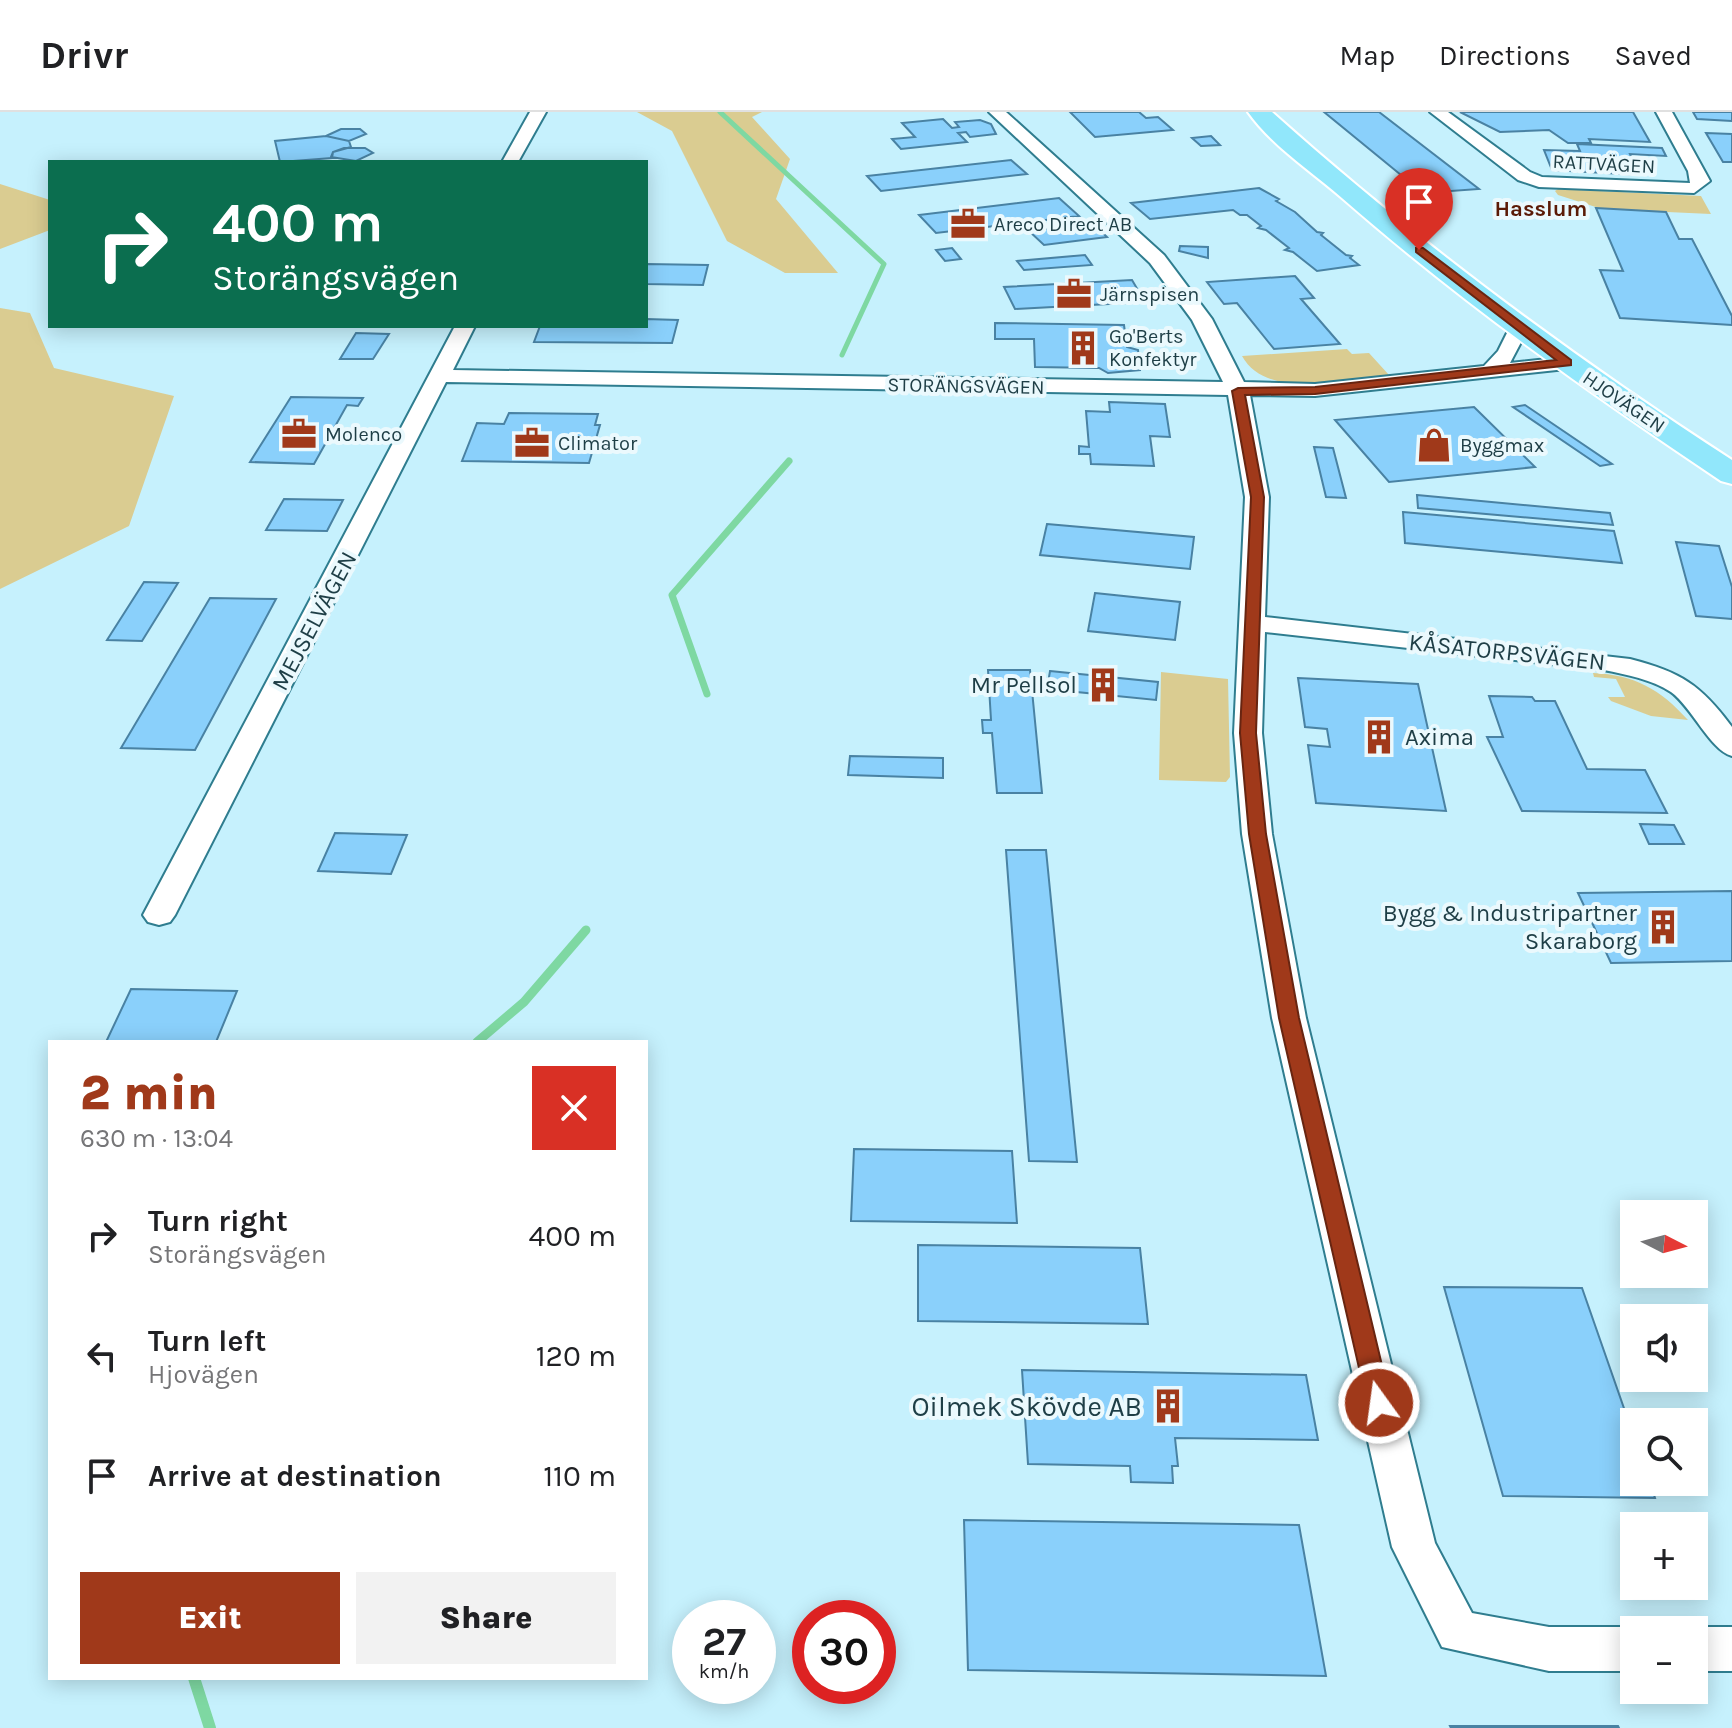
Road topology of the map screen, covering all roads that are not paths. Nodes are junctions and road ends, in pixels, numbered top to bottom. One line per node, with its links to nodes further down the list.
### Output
1 (538, 112): 6 (street)
2 (997, 112): 12 (street)
3 (1259, 112): 7 (main road, HJOVÄGEN)
4 (1438, 112): 5 (street, RATTVÄGEN)
5 (1664, 112)
6 (511, 160)
7 (1519, 327): 9 (main road, HJOVÄGEN); 10 (street)
8 (464, 328): 11 (street, MEJSELVÄGEN)
9 (1566, 363): 10 (street, STORÄNGSVÄGEN); 13 (main road, HJOVÄGEN)
10 (1489, 372): 12 (street, STORÄNGSVÄGEN)
11 (442, 376): 12 (street, STORÄNGSVÄGEN); 16 (street, MEJSELVÄGEN)
12 (1238, 391): 14 (street)
13 (1732, 474)
14 (1250, 623): 15 (street, KÅSATORPSVÄGEN); 17 (street)
15 (1732, 747)
16 (159, 915)
17 (1620, 1649)
18 (1708, 1649): 19 (street)
19 (1732, 1649)

